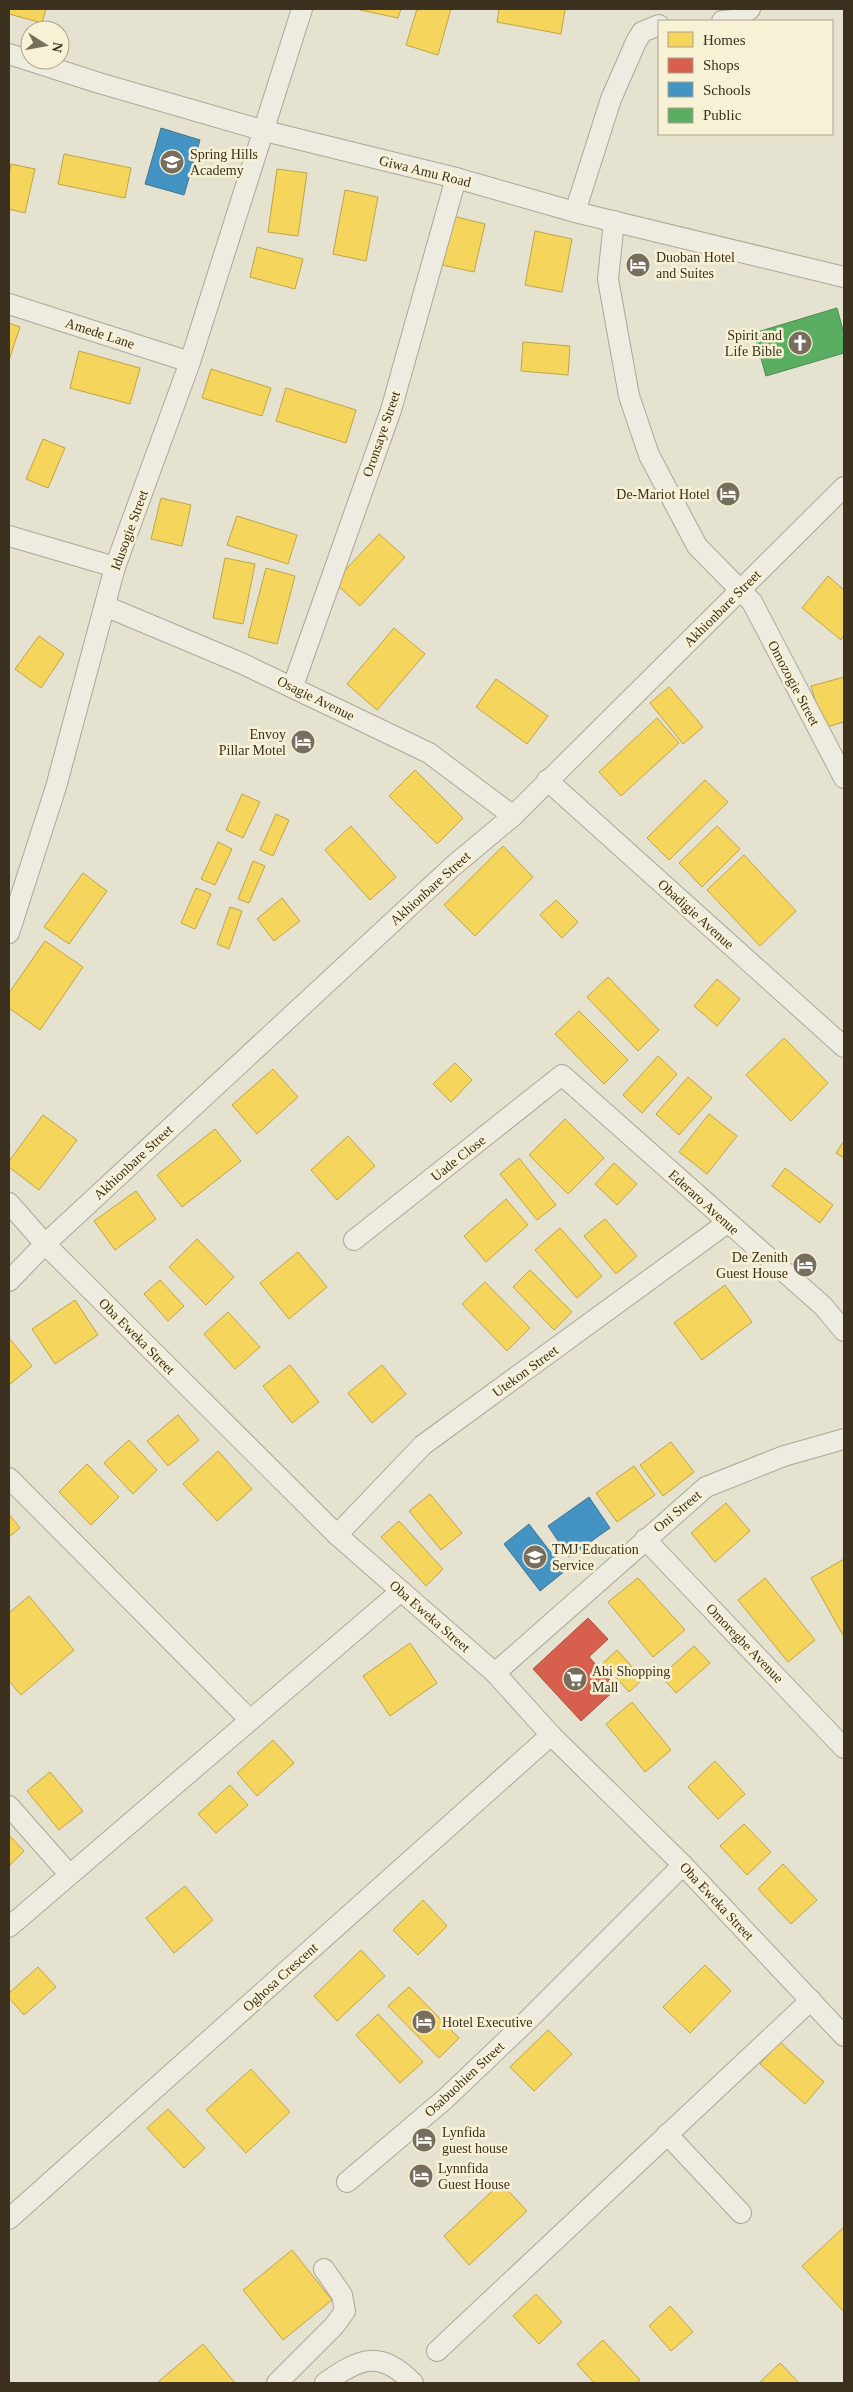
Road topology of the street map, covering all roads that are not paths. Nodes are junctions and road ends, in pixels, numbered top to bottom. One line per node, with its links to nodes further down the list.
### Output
1 (302, 9): 6 (street, Idusogie Street)
2 (750, 9): 3 (street)
3 (734, 20)
4 (658, 25): 8 (street)
5 (9, 54): 6 (street, Giwa Amu Road)
6 (265, 131): 7 (street, Giwa Amu Road); 12 (street, Idusogie Street)
7 (456, 178): 8 (street, Giwa Amu Road); 18 (street, Oronsaye Street)
8 (575, 212): 9 (street, Giwa Amu Road)
9 (614, 221): 10 (street, Giwa Amu Road); 16 (street, Omozogie Street)
10 (844, 278)
11 (9, 304): 12 (street, Amede Lane)
12 (190, 362): 15 (street, Idusogie Street)
13 (844, 487): 16 (street, Akhionbare Street)
14 (9, 536): 15 (street)
15 (115, 567): 17 (street, Idusogie Street)
16 (741, 590): 19 (street, Omozogie Street); 20 (street, Akhionbare Street)
17 (105, 606): 18 (street, Osagie Avenue); 22 (street, Idusogie Street)
18 (293, 686): 21 (street, Osagie Avenue)
19 (844, 778)
20 (548, 780): 21 (street, Akhionbare Street); 24 (street, Obadigie Avenue)
21 (513, 816): 29 (street, Akhionbare Street)
22 (14, 902): 23 (street, Idusogie Street)
23 (9, 933)
24 (844, 1048)
25 (562, 1075): 27 (street, Ederaro Avenue); 28 (street, Uade Close)
26 (9, 1203): 29 (street, Oba Eweka Street)
27 (727, 1223): 31 (street, Ederaro Avenue); 34 (street, Utekon Street)
28 (354, 1240)
29 (45, 1244): 30 (street, Akhionbare Street); 34 (street, Oba Eweka Street)
30 (9, 1281)
31 (844, 1331)
32 (844, 1439): 35 (street, Oni Street)
33 (9, 1478): 38 (street)
34 (337, 1535): 36 (street, Oba Eweka Street)
35 (645, 1539): 37 (street, Oni Street); 40 (street, Omoregbe Avenue)
36 (402, 1591): 37 (street, Oba Eweka Street); 38 (street)
37 (495, 1673): 39 (street, Oba Eweka Street)
38 (250, 1720): 43 (street)
39 (551, 1735): 42 (street, Oba Eweka Street); 50 (street, Oghosa Crescent)
40 (844, 1748)
41 (9, 1806): 43 (street)
42 (683, 1865): 45 (street, Oba Eweka Street); 48 (street, Osabuohien Street)
43 (69, 1874): 44 (street)
44 (9, 1927)
45 (811, 2000): 46 (street, Oba Eweka Street); 47 (street)
46 (844, 2036)
47 (667, 2134): 49 (street); 52 (street)
48 (347, 2182)
49 (741, 2213)
50 (9, 2219)
51 (324, 2269): 53 (street)
52 (437, 2351)
53 (277, 2383)
54 (325, 2383): 55 (street)
55 (413, 2383)

